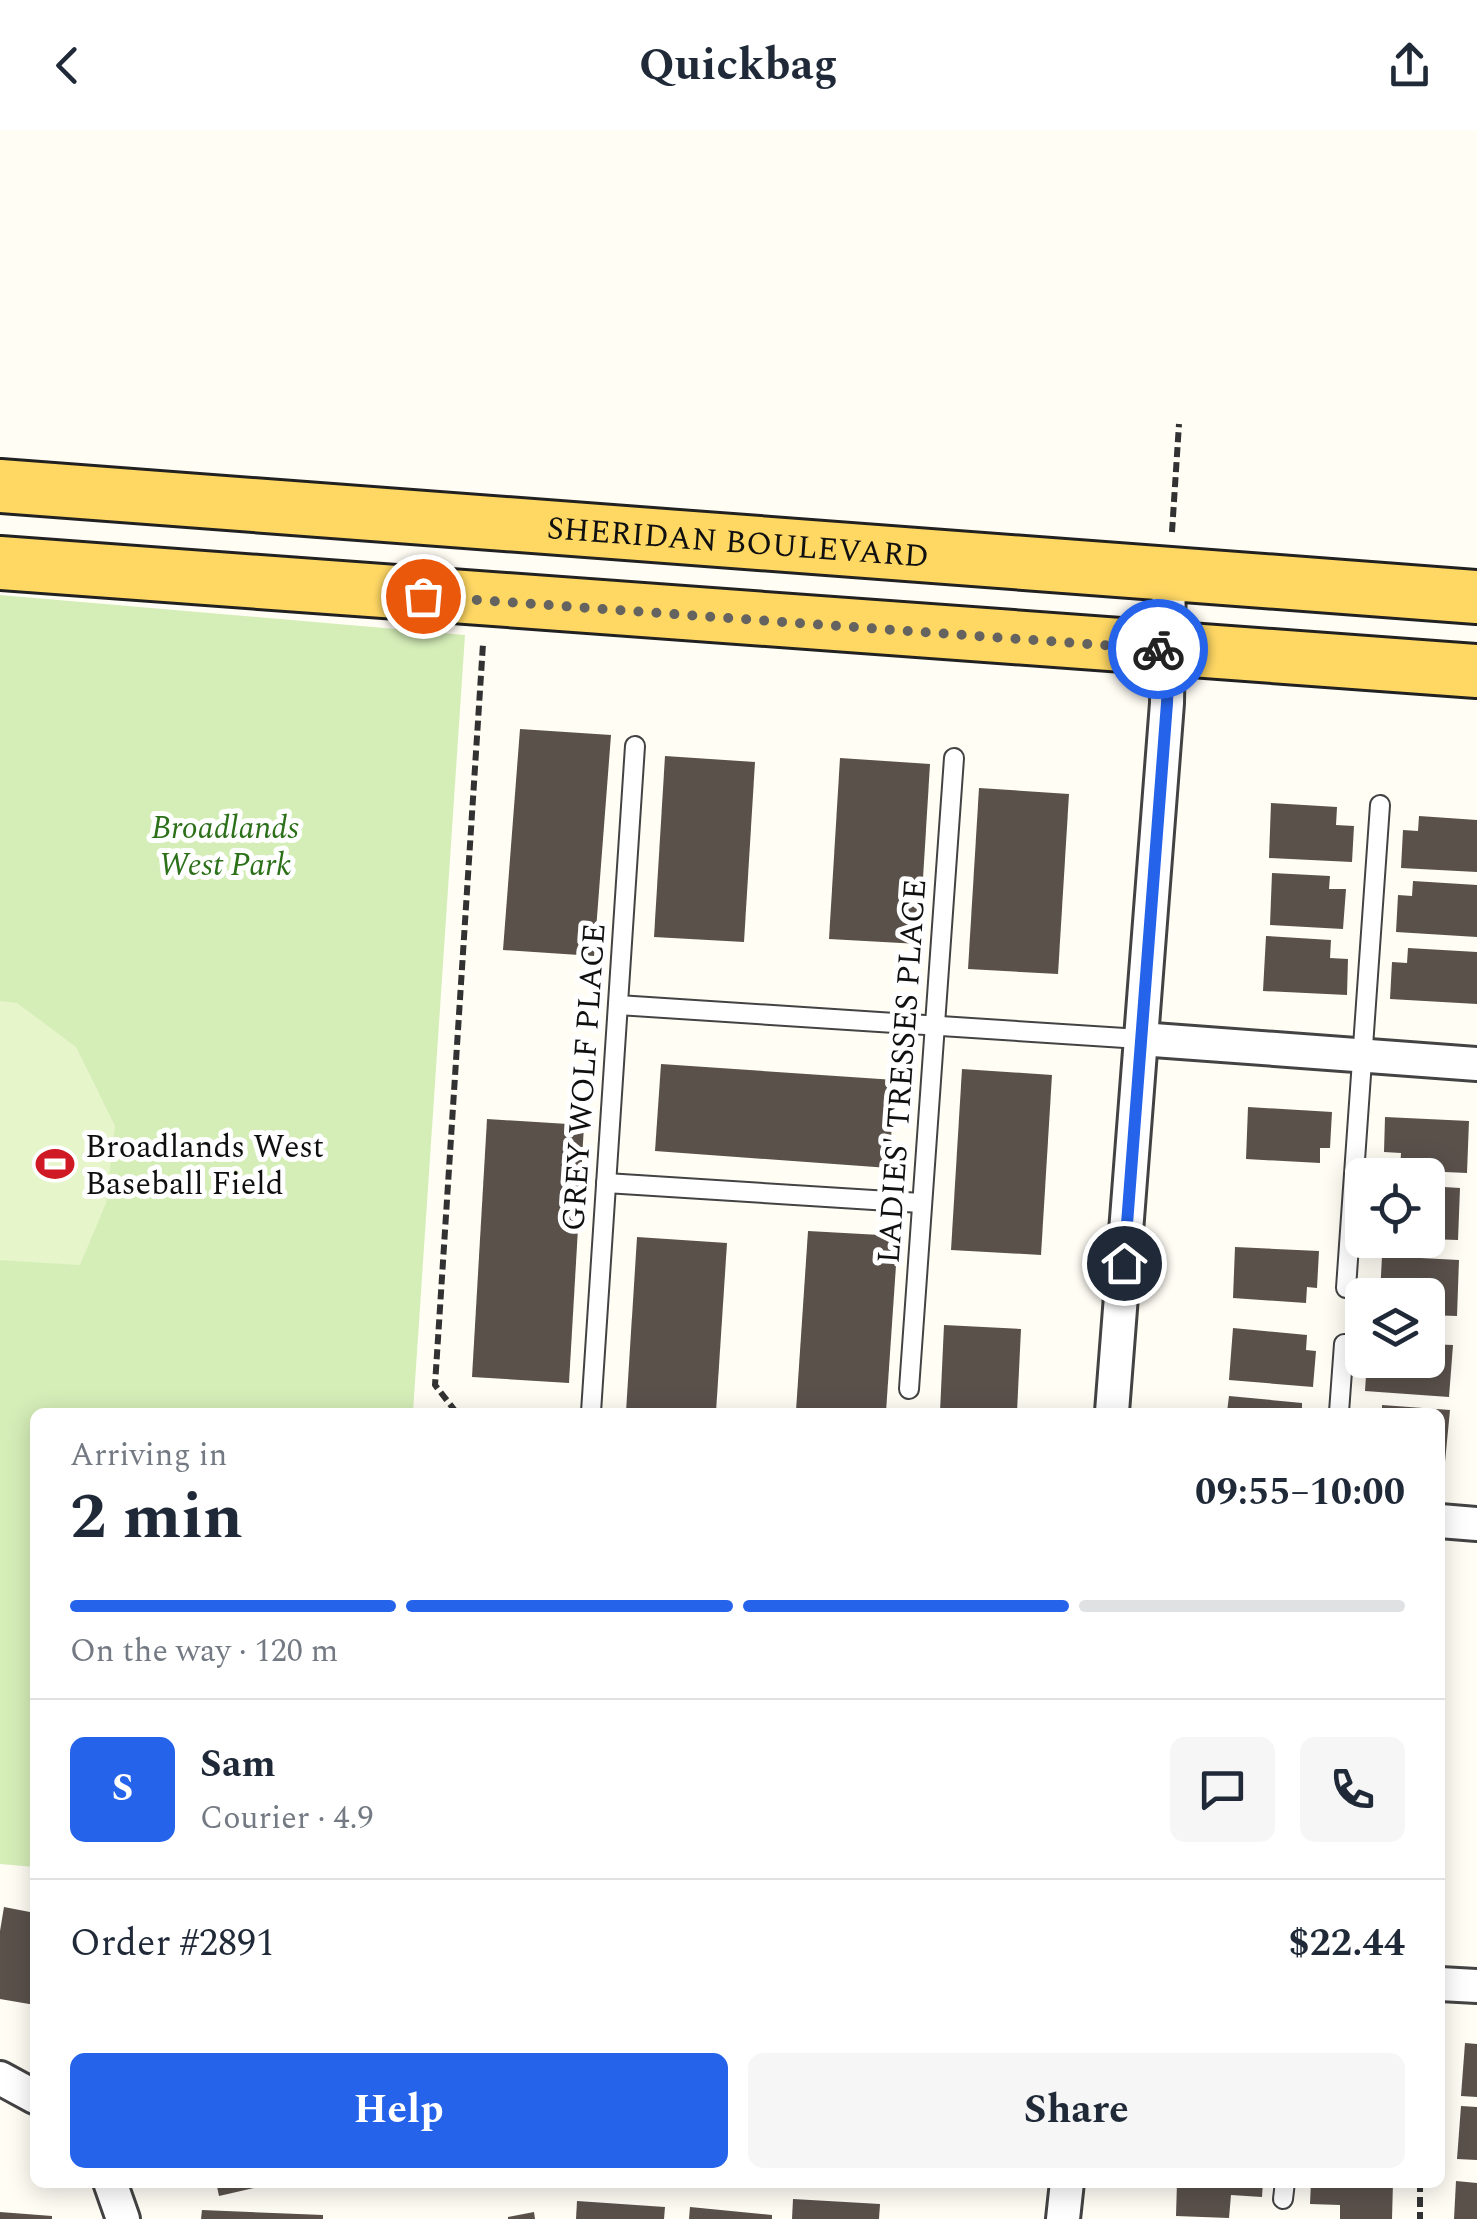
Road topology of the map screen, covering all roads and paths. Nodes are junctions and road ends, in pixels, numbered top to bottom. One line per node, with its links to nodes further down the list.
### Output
1 (1179, 424): 4 (path)
2 (0, 486): 4 (main road, SHERIDAN BOULEVARD)
3 (0, 563): 7 (main road)
4 (1169, 574): 5 (main road, SHERIDAN BOULEVARD); 7 (street)
5 (1477, 597)
6 (483, 644): 22 (path)
7 (1169, 650): 8 (main road); 14 (street)
8 (1477, 672)
9 (635, 746): 12 (lane, GREY WOLF PLACE)
10 (954, 758): 13 (lane, LADIES' TRESSES PLACE)
11 (1380, 805): 15 (lane)
12 (618, 1006): 13 (lane); 17 (lane, GREY WOLF PLACE)
13 (934, 1026): 14 (lane); 18 (lane, LADIES' TRESSES PLACE)
14 (1140, 1039): 15 (street); 24 (street)
15 (1361, 1056): 16 (street); 19 (lane)
16 (1477, 1064)
17 (606, 1183): 18 (lane); 23 (lane, GREY WOLF PLACE)
18 (921, 1203): 21 (lane, LADIES' TRESSES PLACE)
19 (1347, 1278)
20 (1344, 1344): 25 (lane)
21 (908, 1389)
22 (453, 1408)
23 (591, 1408)
24 (1112, 1408)
25 (1339, 1408)
26 (1445, 1521): 27 (street)
27 (1477, 1524)
28 (1445, 1984): 29 (street)
29 (1477, 1986)
30 (0, 2078): 31 (street)
31 (30, 2093)
32 (112, 2188): 35 (street)
33 (1067, 2188): 36 (street)
34 (1420, 2188): 37 (path)
35 (123, 2219)
36 (1063, 2219)
37 (1420, 2219)

